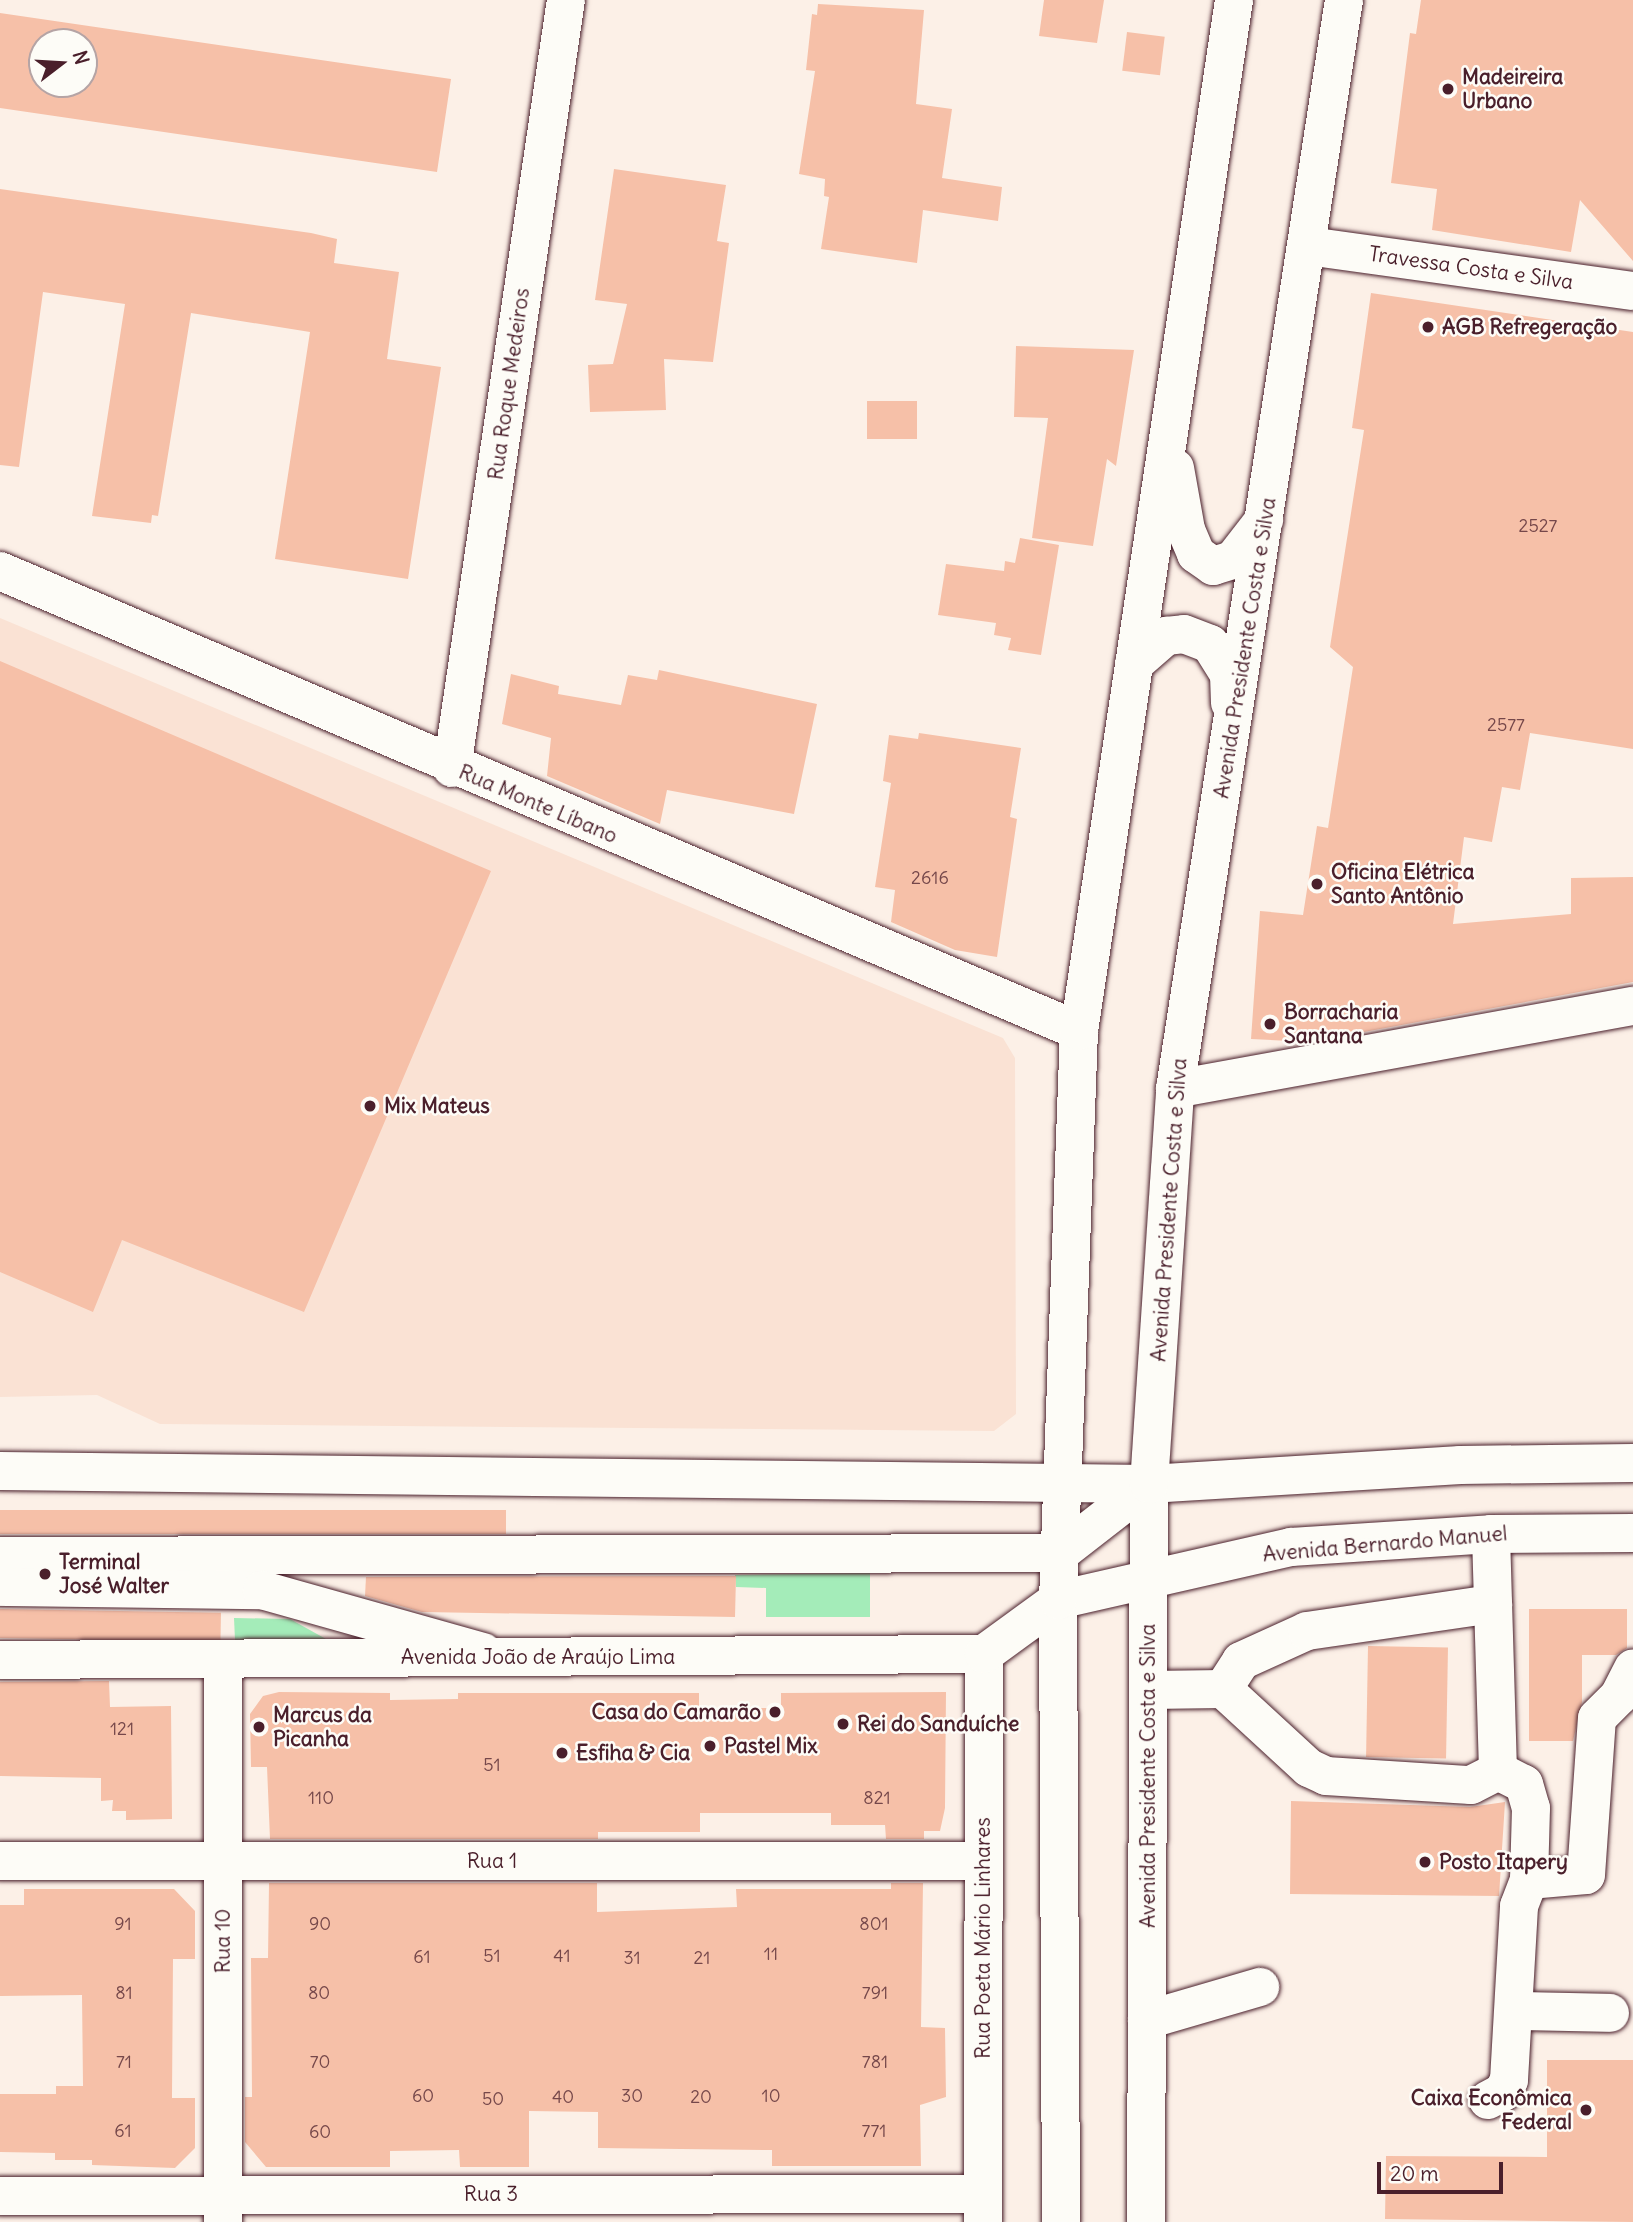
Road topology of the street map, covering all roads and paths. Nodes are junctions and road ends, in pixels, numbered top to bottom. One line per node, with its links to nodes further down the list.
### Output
1 (566, 0): 11 (main road, Rua Roque Medeiros)
2 (1234, 0): 6 (main road)
3 (1344, 0): 4 (main road, Avenida Presidente Costa e Silva)
4 (1308, 246): 5 (main road, Travessa Costa e Silva); 7 (main road, Avenida Presidente Costa e Silva)
5 (1633, 290)
6 (1170, 435): 7 (main road); 9 (main road)
7 (1266, 517): 10 (main road, Avenida Presidente Costa e Silva)
8 (0, 571): 11 (main road, Rua Monte Líbano)
9 (1135, 664): 10 (main road); 13 (main road)
10 (1232, 730): 14 (main road, Avenida Presidente Costa e Silva)
11 (452, 768): 13 (main road, Rua Monte Líbano)
12 (1633, 1006): 14 (main road)
13 (1079, 1031): 17 (main road)
14 (1175, 1089): 18 (main road, Avenida Presidente Costa e Silva)
15 (1633, 1463): 18 (main road)
16 (0, 1471): 17 (main road)
17 (1064, 1481): 18 (main road); 21 (main road)
18 (1149, 1483): 21 (main road); 23 (main road, Avenida Presidente Costa e Silva)
19 (1633, 1533): 20 (main road, Avenida Bernardo Manuel)
20 (1491, 1534): 23 (main road, Avenida Bernardo Manuel); 26 (main road)
21 (1060, 1553): 22 (main road); 25 (main road)
22 (0, 1556)
23 (1150, 1576): 25 (main road, Avenida Bernardo Manuel); 33 (main road, Avenida Presidente Costa e Silva)
24 (0, 1587): 28 (main road)
25 (1058, 1600): 27 (main road); 47 (main road)
26 (1493, 1604): 32 (main road); 34 (main road)
27 (984, 1654): 28 (main road, Avenida João de Araújo Lima); 37 (main road, Rua Poeta Mário Linhares)
28 (499, 1657): 30 (main road, Avenida João de Araújo Lima)
29 (0, 1660): 30 (main road, Avenida João de Araújo Lima)
30 (223, 1660): 36 (main road, Rua 10)
31 (1633, 1668): 38 (main road)
32 (1223, 1689): 33 (main road); 34 (main road)
33 (1149, 1690): 42 (main road, Avenida Presidente Costa e Silva)
34 (1498, 1771): 38 (main road)
35 (0, 1861): 36 (main road, Rua 1)
36 (223, 1861): 37 (main road, Rua 1); 45 (main road, Rua 10)
37 (984, 1861): 46 (main road, Rua Poeta Mário Linhares)
38 (1529, 1880): 40 (main road)
39 (1260, 1987): 42 (main road)
40 (1516, 2011): 41 (main road); 43 (main road)
41 (1610, 2013)
42 (1147, 2020): 48 (main road, Avenida Presidente Costa e Silva)
43 (1488, 2100)
44 (0, 2196): 45 (main road, Rua 3)
45 (224, 2208): 46 (main road, Rua 3)
46 (983, 2208)
47 (1061, 2222)
48 (1146, 2222)

